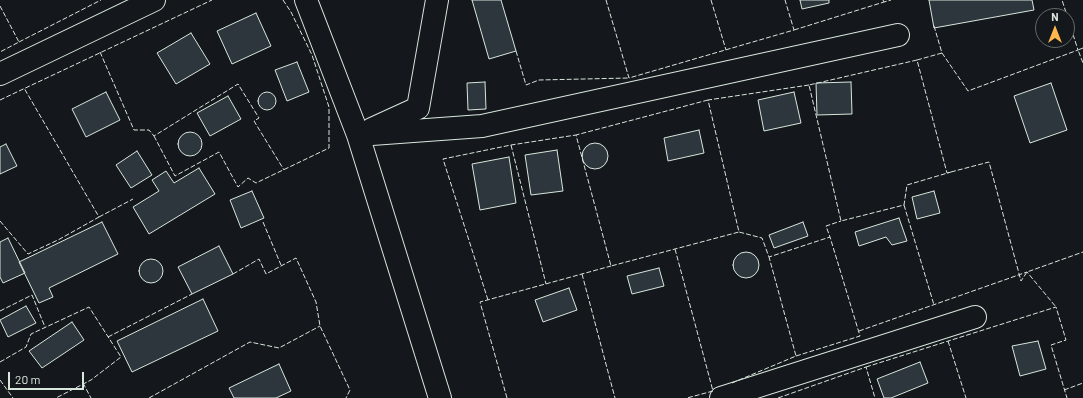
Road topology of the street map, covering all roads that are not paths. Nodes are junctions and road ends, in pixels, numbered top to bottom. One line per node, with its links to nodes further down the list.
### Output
1 (154, 0): 5 (street)
2 (306, 0): 6 (street)
3 (437, 0): 6 (street)
4 (898, 35): 6 (street)
5 (0, 74)
6 (358, 135): 8 (street)
7 (975, 317): 9 (street)
8 (440, 398)
9 (721, 398)

